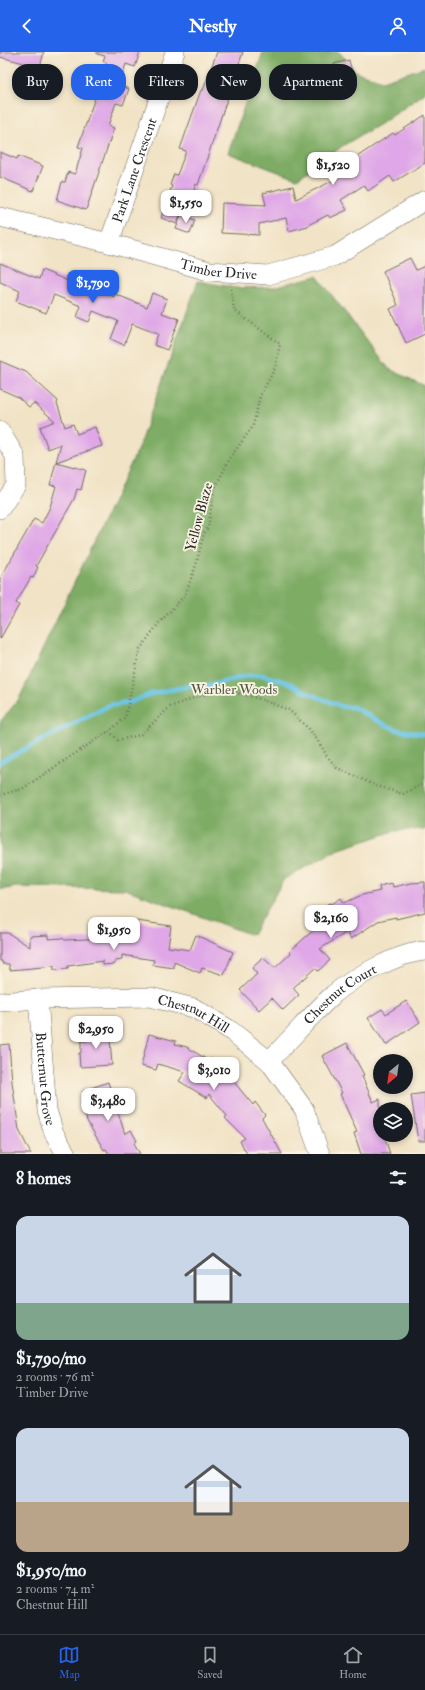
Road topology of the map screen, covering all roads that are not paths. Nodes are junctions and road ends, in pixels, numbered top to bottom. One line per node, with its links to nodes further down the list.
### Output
1 (175, 52): 4 (street, Park Lane Crescent)
2 (425, 200): 4 (street, Timber Drive)
3 (0, 217): 4 (street, Timber Drive)
4 (109, 243)
5 (0, 431): 6 (street)
6 (0, 509)
7 (425, 952): 10 (street, Chestnut Court)
8 (38, 999): 9 (street, Chestnut Hill); 10 (street, Chestnut Hill); 11 (street, Butternut Grove)
9 (0, 1002)
10 (269, 1060): 12 (street, Chestnut Hill)
11 (66, 1154)
12 (320, 1154)

